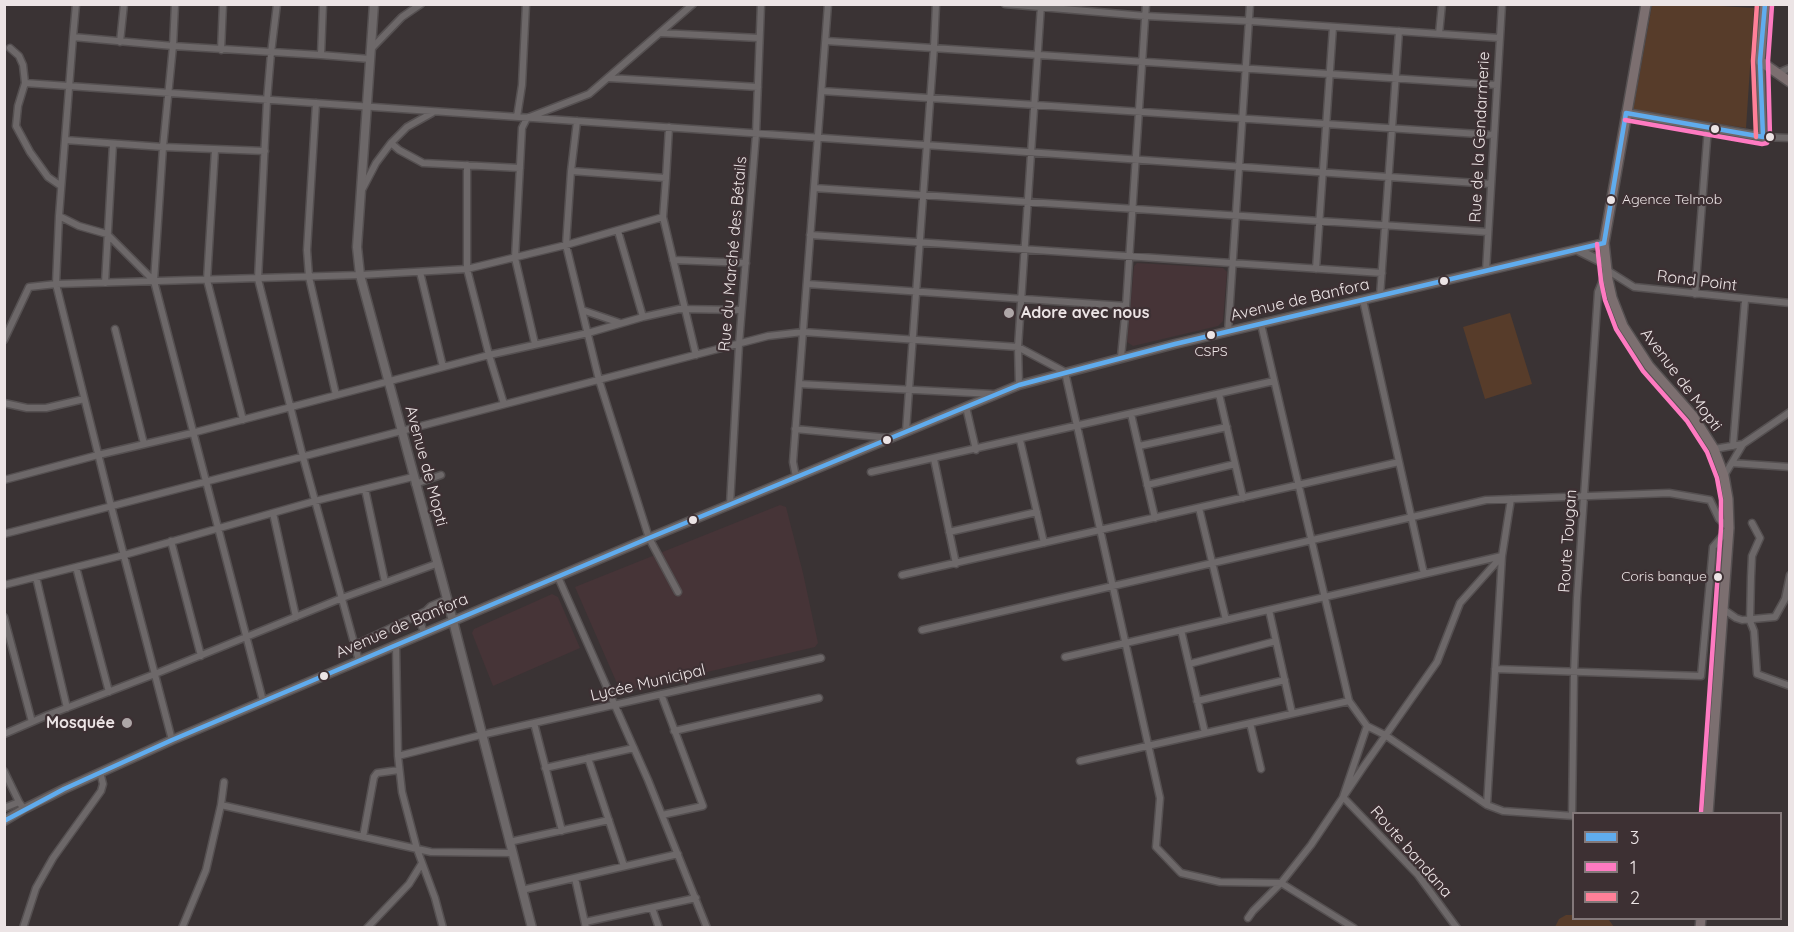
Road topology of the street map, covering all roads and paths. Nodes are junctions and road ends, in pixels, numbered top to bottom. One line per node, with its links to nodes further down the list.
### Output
1 (76, 4): 28 (street)
2 (124, 4): 32 (street)
3 (175, 4): 33 (street)
4 (223, 4): 37 (street)
5 (277, 4): 38 (street)
6 (323, 4): 40 (street)
7 (374, 4): 36 (main road, Avenue de Mopti)
8 (421, 4): 36 (street)
9 (526, 4): 65 (street)
10 (693, 4): 26 (street)
11 (761, 4): 29 (street, Rue du Marché des Bétails)
12 (828, 4): 31 (street)
13 (936, 4): 35 (street)
14 (1005, 4): 21 (street)
15 (1146, 4): 22 (street)
16 (1250, 4): 23 (street)
17 (1442, 4): 27 (street)
18 (1502, 4): 30 (street, Rue de la Gendarmerie)
19 (1646, 4): 64 (main road, Avenue de Mopti)
20 (1765, 4): 42 (main road)
21 (1041, 6): 22 (street); 39 (street)
22 (1145, 16): 23 (street); 43 (street)
23 (1249, 21): 24 (street); 45 (street)
24 (1333, 27): 25 (street); 47 (street)
25 (1399, 31): 27 (street); 49 (street)
26 (661, 33): 29 (street); 48 (street)
27 (1439, 34): 30 (street)
28 (73, 37): 32 (street); 52 (street)
29 (759, 38): 54 (street, Rue du Marché des Bétails)
30 (1500, 38): 53 (street, Rue de la Gendarmerie)
31 (826, 41): 35 (street); 55 (street)
32 (120, 42): 33 (street)
33 (173, 46): 37 (street); 56 (street)
34 (10, 48): 51 (street)
35 (934, 48): 39 (street); 57 (street)
36 (371, 49): 41 (main road, Avenue de Mopti)
37 (221, 50): 38 (street)
38 (271, 53): 40 (street); 58 (street)
39 (1038, 54): 43 (street); 60 (street)
40 (321, 55): 41 (street)
41 (370, 59): 61 (main road, Avenue de Mopti)
42 (1760, 60): 46 (main road); 75 (main road)
43 (1142, 62): 45 (street); 63 (street)
44 (1790, 68): 46 (street)
45 (1246, 69): 47 (street); 67 (street)
46 (1778, 73): 50 (main road)
47 (1330, 74): 49 (street); 69 (street)
48 (608, 78): 54 (street); 66 (street)
49 (1396, 79): 53 (street); 72 (street)
50 (1790, 82)
51 (25, 83): 52 (street); 95 (street)
52 (69, 86): 56 (street); 78 (street)
53 (1497, 86): 74 (street, Rue de la Gendarmerie)
54 (758, 87): 73 (street, Rue du Marché des Bétails)
55 (822, 91): 57 (street); 76 (street)
56 (168, 93): 58 (street); 82 (street)
57 (930, 98): 60 (street); 81 (street)
58 (267, 100): 59 (street); 84 (street)
59 (316, 103): 61 (street); 127 (street)
60 (1036, 105): 63 (street); 85 (street)
61 (367, 107): 62 (street); 97 (main road, Avenue de Mopti)
62 (438, 112): 65 (street); 79 (street)
63 (1139, 112): 67 (street); 86 (street)
64 (1626, 113): 70 (main road); 111 (main road, Avenue de Mopti)
65 (517, 117): 66 (street)
66 (527, 118): 68 (street); 89 (street)
67 (1242, 119): 69 (street); 88 (street)
68 (577, 121): 71 (street); 90 (street)
69 (1326, 124): 72 (street); 91 (street)
70 (1708, 127): 75 (main road); 135 (street)
71 (669, 128): 73 (street); 93 (street)
72 (1392, 129): 74 (street); 92 (street)
73 (756, 134): 76 (street); 118 (street, Rue du Marché des Bétails)
74 (1494, 135): 94 (street, Rue de la Gendarmerie)
75 (1763, 137): 77 (street)
76 (818, 138): 81 (street); 96 (street)
77 (1790, 138)
78 (65, 140): 80 (street); 95 (street)
79 (391, 143): 87 (street); 97 (street)
80 (113, 144): 82 (street); 108 (street)
81 (926, 145): 85 (street); 98 (street)
82 (163, 147): 83 (street); 130 (street)
83 (215, 150): 84 (street); 129 (street)
84 (265, 151): 128 (street)
85 (1032, 152): 86 (street); 99 (street)
86 (1137, 158): 88 (street); 100 (street)
87 (467, 165): 89 (street); 121 (street)
88 (1239, 167): 91 (street); 101 (street)
89 (519, 168): 116 (street)
90 (571, 171): 93 (street); 112 (street)
91 (1322, 172): 92 (street); 104 (street)
92 (1389, 177): 94 (street); 105 (street)
93 (666, 178): 103 (street)
94 (1491, 184): 107 (street, Rue de la Gendarmerie)
95 (61, 186): 102 (street)
96 (814, 188): 98 (street); 109 (street)
97 (361, 192): 126 (main road, Avenue de Mopti)
98 (922, 195): 99 (street); 110 (street)
99 (1028, 202): 100 (street); 113 (street)
100 (1133, 209): 101 (street); 115 (street)
101 (1236, 215): 104 (street); 119 (street)
102 (59, 216): 108 (street); 132 (street)
103 (663, 218): 106 (street); 117 (street)
104 (1319, 221): 105 (street); 122 (street)
105 (1385, 225): 107 (street); 125 (street)
106 (618, 231): 112 (street); 145 (street)
107 (1488, 232): 124 (street, Rue de la Gendarmerie)
108 (107, 234): 130 (street); 131 (street)
109 (810, 235): 110 (street, Avenue de Banfora); 133 (street)
110 (919, 242): 113 (street, Avenue de Banfora); 134 (street)
111 (1604, 243): 114 (main road, Avenue de Banfora); 120 (main road, Avenue de Mopti)
112 (566, 245): 116 (street); 143 (street)
113 (1025, 249): 115 (street, Avenue de Banfora); 137 (street)
114 (1578, 250): 120 (main road); 124 (main road, Avenue de Banfora)
115 (1130, 256): 119 (street, Avenue de Banfora); 141 (street)
116 (515, 258): 121 (street); 154 (street)
117 (673, 260): 118 (street); 142 (street)
118 (746, 263): 144 (street, Rue du Marché des Bétails)
119 (1232, 263): 122 (street, Avenue de Banfora); 150 (street)
120 (1606, 267): 135 (street, Rond Point); 191 (main road, Avenue de Mopti); 210 (street, Route Tougan)
121 (467, 269): 123 (street); 157 (street)
122 (1316, 269): 125 (street, Avenue de Banfora)
123 (420, 272): 126 (street); 160 (street)
124 (1486, 272): 136 (main road, Avenue de Banfora)
125 (1382, 273): 136 (street)
126 (360, 275): 127 (street); 163 (main road, Avenue de Mopti)
127 (309, 277): 128 (street); 170 (street)
128 (258, 279): 129 (street); 174 (street)
129 (207, 280): 130 (street); 178 (street)
130 (154, 281): 131 (street); 184 (street)
131 (105, 283): 132 (street)
132 (56, 284): 152 (street); 171 (street)
133 (807, 284): 134 (street); 149 (street)
134 (916, 291): 137 (street); 153 (street)
135 (1695, 294): 139 (street, Rond Point)
136 (1380, 296): 138 (main road, Avenue de Banfora)
137 (1022, 299): 141 (street); 156 (street)
138 (1363, 300): 147 (main road, Avenue de Banfora); 196 (street)
139 (1745, 300): 140 (street, Rond Point); 190 (street)
140 (1790, 303)
141 (1126, 306): 159 (street)
142 (685, 309): 144 (street); 145 (street); 158 (street)
143 (582, 310): 146 (street); 151 (street)
144 (741, 310): 155 (street, Rue du Marché des Bétails)
145 (643, 317): 146 (street)
146 (621, 323): 151 (street)
147 (1261, 324): 150 (main road, Avenue de Banfora); 164 (street)
148 (115, 329): 187 (street)
149 (803, 332): 153 (street); 155 (street); 165 (street)
150 (1228, 332): 159 (main road, Avenue de Banfora)
151 (588, 333): 154 (street); 162 (street)
152 (4, 340)
153 (913, 340): 156 (street); 167 (street)
154 (535, 344): 157 (street)
155 (739, 344): 158 (street); 214 (street, Rue du Marché des Bétails)
156 (1018, 347): 161 (street); 166 (street)
157 (489, 355): 160 (street); 173 (street)
158 (696, 355): 162 (street)
159 (1121, 357): 161 (main road, Avenue de Banfora)
160 (443, 367): 163 (street)
161 (1065, 372): 166 (main road, Avenue de Banfora); 179 (street)
162 (599, 380): 173 (street); 227 (street)
163 (388, 381): 170 (street); 182 (main road, Avenue de Mopti)
164 (1274, 381): 169 (street); 208 (street)
165 (799, 384): 167 (street, Avenue de Banfora); 181 (street)
166 (1019, 385): 168 (main road, Avenue de Banfora)
167 (909, 390): 168 (street, Avenue de Banfora); 183 (street)
168 (996, 394): 175 (main road, Avenue de Banfora)
169 (1219, 394): 177 (street); 180 (street)
170 (336, 395): 174 (street)
171 (84, 399): 172 (street); 193 (street)
172 (4, 403)
173 (504, 404): 182 (street)
174 (290, 407): 178 (street); 194 (street)
175 (966, 407): 183 (main road, Avenue de Banfora); 192 (street)
176 (1790, 412): 188 (street)
177 (1131, 414): 179 (street); 189 (street)
178 (243, 420): 184 (street)
179 (1077, 427): 186 (street); 224 (street)
180 (1227, 427): 189 (street); 198 (street)
181 (795, 429): 185 (street); 203 (street)
182 (401, 431): 194 (street); 205 (main road, Avenue de Mopti)
183 (906, 431): 185 (main road, Avenue de Banfora)
184 (192, 433): 187 (street); 206 (street)
185 (891, 438): 203 (main road, Avenue de Banfora)
186 (1020, 440): 192 (street); 217 (street)
187 (144, 444): 193 (street)
188 (1743, 444): 190 (street); 197 (street)
189 (1138, 446): 207 (street)
190 (1733, 446): 191 (street)
191 (1714, 449): 202 (main road, Avenue de Mopti)
192 (976, 450): 195 (street)
193 (98, 455): 204 (street); 215 (street)
194 (303, 457): 206 (street); 213 (street)
195 (934, 459): 200 (street); 225 (street)
196 (1399, 462): 208 (street); 219 (street)
197 (1732, 463): 199 (street); 202 (street)
198 (1235, 464): 207 (street); 211 (street)
199 (1790, 467)
200 (871, 472)
201 (441, 475): 205 (street)
202 (1724, 476): 223 (main road, Avenue de Mopti)
203 (796, 477): 214 (main road, Avenue de Banfora)
204 (4, 480)
205 (414, 480): 209 (street); 234 (main road, Avenue de Mopti)
206 (206, 482): 215 (street); 222 (street)
207 (1147, 484): 220 (street)
208 (1299, 485): 211 (street); 228 (street)
209 (365, 489): 213 (street); 242 (street)
210 (1584, 495): 212 (street); 223 (street); 271 (street, Route Tougan)
211 (1243, 498): 216 (street)
212 (1511, 499): 219 (street); 232 (street)
213 (315, 501): 218 (street); 247 (street)
214 (730, 505): 227 (main road, Avenue de Banfora)
215 (111, 506): 226 (street); 231 (street)
216 (1199, 508): 220 (street); 233 (street)
217 (1037, 512): 225 (street); 230 (street)
218 (273, 513): 222 (street); 252 (street)
219 (1411, 517): 228 (street); 237 (street)
220 (1155, 518): 224 (street)
221 (1752, 523): 256 (street)
222 (218, 528): 229 (street); 260 (street)
223 (1729, 528): 249 (main road, Avenue de Mopti); 271 (street)
224 (1100, 531): 230 (street); 244 (street)
225 (949, 532): 235 (street)
226 (4, 534)
227 (649, 538): 241 (main road, Avenue de Banfora); 245 (street)
228 (1311, 540): 233 (street); 246 (street)
229 (171, 541): 231 (street); 265 (street)
230 (1044, 543): 235 (street)
231 (124, 555): 236 (street); 272 (street)
232 (1502, 556): 237 (street); 270 (street); 292 (street)
233 (1212, 563): 244 (street); 254 (street)
234 (436, 564): 242 (street); 248 (main road, Avenue de Mopti)
235 (956, 564): 238 (street)
236 (76, 567): 240 (street); 275 (street)
237 (1424, 574): 246 (street)
238 (902, 575)
239 (1790, 575): 256 (street)
240 (36, 577): 243 (street); 282 (street)
241 (558, 577): 255 (main road, Avenue de Banfora); 281 (street)
242 (385, 582): 247 (street)
243 (4, 585)
244 (1113, 586): 257 (street); 262 (street)
245 (678, 592)
246 (1325, 597): 250 (street); 278 (street)
247 (342, 598): 252 (street); 263 (street)
248 (447, 599): 251 (street); 255 (main road, Avenue de Mopti)
249 (1723, 609): 256 (street); 311 (main road, Avenue de Mopti)
250 (1269, 610): 254 (street); 261 (street)
251 (418, 615): 259 (street); 263 (street)
252 (296, 617): 260 (street)
253 (4, 618): 284 (street)
254 (1226, 620): 258 (street)
255 (453, 621): 259 (main road, Avenue de Banfora); 291 (main road, Avenue de Mopti)
256 (1750, 621): 274 (street)
257 (922, 630)
258 (1181, 630): 262 (street); 269 (street)
259 (423, 633): 264 (main road, Avenue de Banfora)
260 (247, 638): 265 (street); 279 (street)
261 (1276, 641): 269 (street); 273 (street)
262 (1126, 643): 266 (street); 294 (street)
263 (355, 645): 268 (street)
264 (396, 645): 268 (main road, Avenue de Banfora); 296 (street)
265 (201, 656): 272 (street)
266 (1065, 657)
267 (821, 658): 276 (street, Lycée Municipal)
268 (359, 661): 279 (main road, Avenue de Banfora)
269 (1189, 664): 280 (street)
270 (1495, 669): 271 (street); 308 (street)
271 (1574, 673): 310 (street, Route Tougan)
272 (155, 674): 275 (street); 293 (street)
273 (1285, 680): 280 (street); 283 (street)
274 (1790, 686)
275 (109, 692): 282 (street)
276 (661, 694): 281 (street, Lycée Municipal); 288 (street)
277 (819, 698): 288 (street)
278 (1349, 700): 283 (street); 287 (street)
279 (263, 701): 293 (main road, Avenue de Banfora)
280 (1197, 701): 290 (street)
281 (615, 705): 285 (street, Lycée Municipal); 295 (street)
282 (67, 708): 284 (street)
283 (1292, 714): 286 (street)
284 (32, 722): 289 (street)
285 (534, 723): 291 (street, Lycée Municipal); 299 (street)
286 (1250, 723): 290 (street); 300 (street)
287 (1367, 726): 292 (street); 305 (street)
288 (674, 731): 312 (street)
289 (4, 734)
290 (1205, 734): 294 (street)
291 (481, 735): 296 (street, Lycée Municipal); 318 (main road, Avenue de Mopti)
292 (1385, 735): 305 (street); 308 (street)
293 (172, 740): 303 (main road, Avenue de Banfora)
294 (1149, 746): 298 (street); 325 (street)
295 (634, 748): 297 (street); 312 (street)
296 (398, 756): 301 (street)
297 (588, 758): 299 (street); 314 (street)
298 (1080, 761)
299 (545, 768): 316 (street)
300 (1261, 769)
301 (399, 770): 317 (street); 319 (street)
302 (4, 771): 306 (street)
303 (100, 772): 306 (main road, Avenue de Banfora); 331 (street)
304 (224, 782): 307 (street)
305 (1343, 796): 325 (street); 339 (street, Route bandana)
306 (22, 805): 309 (street); 315 (main road, Avenue de Banfora)
307 (221, 805): 317 (street); 332 (street)
308 (1487, 805): 313 (street)
309 (4, 808)
310 (1573, 812)
311 (1708, 812)
312 (662, 814): 321 (street)
313 (1572, 816)
314 (609, 820): 316 (street); 323 (street)
315 (4, 821)
316 (562, 831): 318 (street)
317 (363, 837): 319 (street)
318 (509, 842): 320 (main road, Avenue de Mopti)
319 (417, 849): 320 (street); 322 (street)
320 (512, 853): 326 (main road, Avenue de Mopti)
321 (678, 854): 323 (street); 327 (street)
322 (422, 863): 333 (street); 334 (street)
323 (624, 866): 324 (street)
324 (575, 878): 326 (street); 330 (street)
325 (1281, 883): 329 (street); 338 (street)
326 (522, 890): 335 (main road, Avenue de Mopti)
327 (696, 898): 328 (street); 337 (street)
328 (652, 908): 330 (street); 336 (street)
329 (1248, 918)
330 (585, 925)
331 (23, 927)
332 (182, 927)
333 (367, 927)
334 (444, 927)
335 (532, 927)
336 (659, 927)
337 (708, 927)
338 (1354, 927)
339 (1457, 927)

